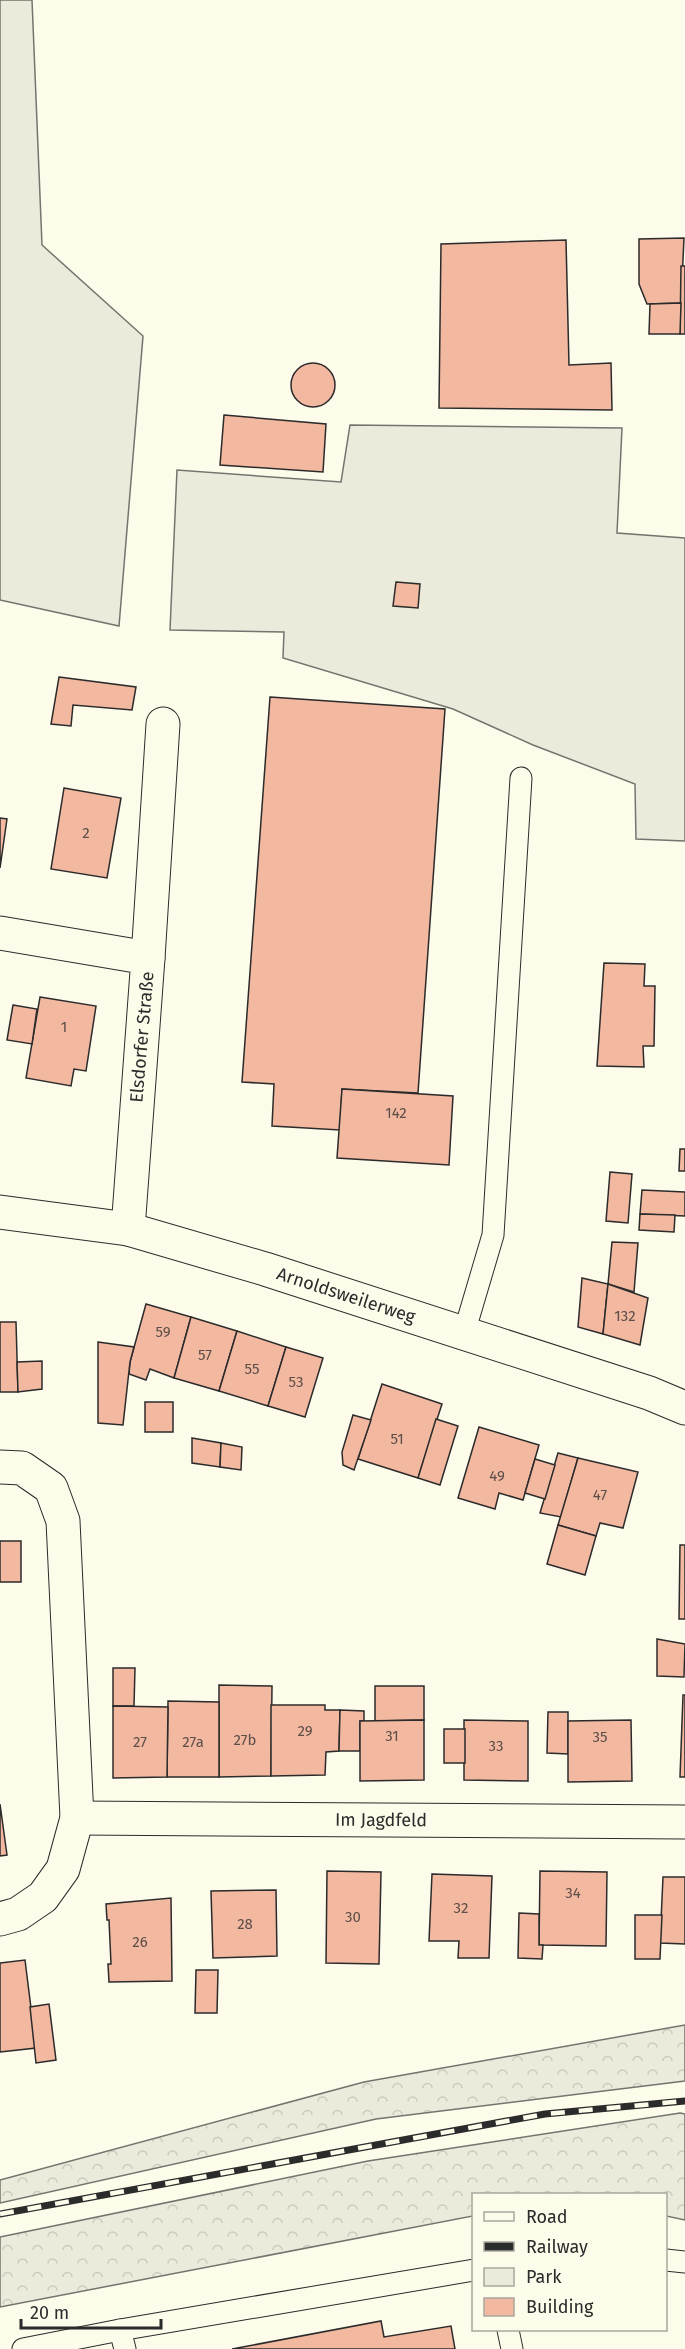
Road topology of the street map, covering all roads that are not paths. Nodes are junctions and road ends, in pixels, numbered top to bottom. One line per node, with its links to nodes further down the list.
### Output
1 (163, 724): 4 (street)
2 (521, 778): 7 (lane)
3 (0, 933): 4 (street, Elsdorfer Straße)
4 (148, 958): 6 (street, Elsdorfer Straße)
5 (0, 1212): 6 (street, Arnoldsweilerweg)
6 (128, 1229): 7 (street, Arnoldsweilerweg)
7 (464, 1333): 8 (street, Arnoldsweilerweg)
8 (685, 1408)
9 (0, 1467): 10 (street)
10 (77, 1818): 11 (street, Im Jagdfeld); 12 (street)
11 (685, 1822)
12 (0, 1919)
13 (667, 2260): 14 (lane)
14 (685, 2262)
15 (472, 2270): 17 (lane)
16 (508, 2331): 19 (lane)
17 (123, 2340): 18 (lane)
18 (23, 2349)
19 (512, 2349)

